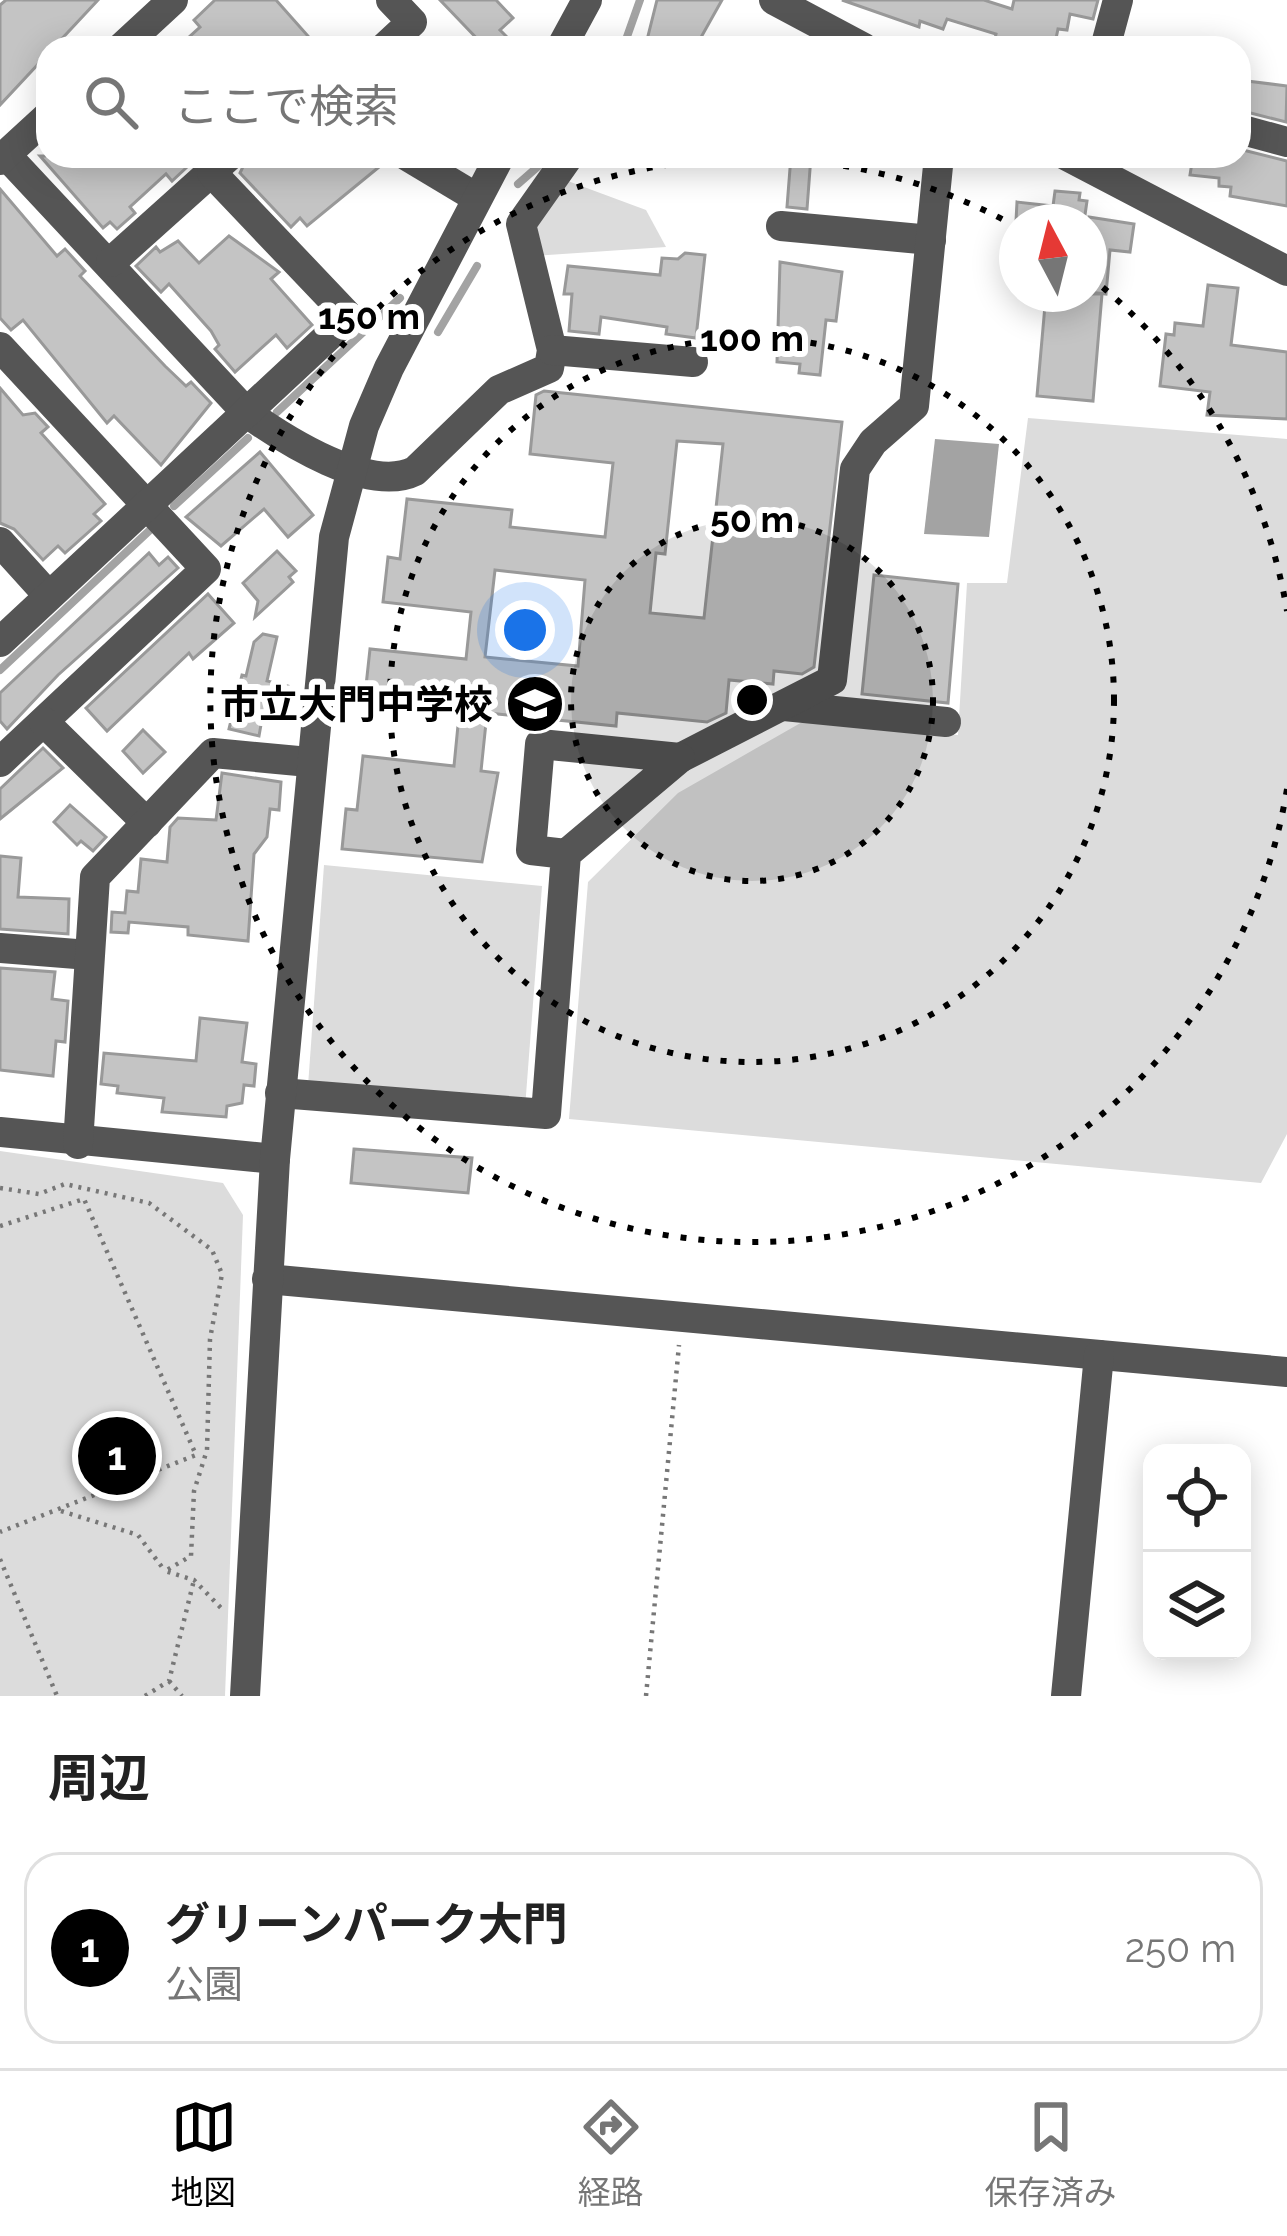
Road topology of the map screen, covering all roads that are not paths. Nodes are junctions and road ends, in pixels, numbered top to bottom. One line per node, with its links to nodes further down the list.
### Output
1 (173, 0): 7 (street)
2 (391, 0): 8 (street)
3 (587, 0): 9 (street)
4 (774, 0): 6 (street)
5 (1118, 0): 10 (street)
6 (827, 26)
7 (134, 36)
8 (397, 36)
9 (568, 36)
10 (1108, 36)
11 (36, 127): 14 (street)
12 (1251, 132): 13 (street)
13 (1287, 142)
14 (3, 158): 25 (street)
15 (217, 168): 25 (street)
16 (224, 168): 30 (street)
17 (427, 168): 22 (street)
18 (493, 168): 22 (street)
19 (549, 168): 28 (street)
20 (938, 168): 24 (street)
21 (1092, 168): 26 (street)
22 (477, 198): 31 (street)
23 (781, 226): 24 (street)
24 (931, 240): 36 (street)
25 (111, 262): 30 (street)
26 (1287, 271)
27 (0, 347): 32 (street)
28 (552, 350): 29 (street); 31 (street)
29 (693, 362)
30 (247, 413): 31 (street); 32 (street)
31 (351, 467): 40 (street)
32 (146, 503): 34 (street); 37 (street)
33 (0, 542): 34 (street)
34 (48, 595): 35 (street)
35 (0, 642)
36 (784, 706): 38 (street); 39 (street)
37 (44, 722): 41 (street); 42 (street)
38 (946, 722)
39 (680, 758): 43 (street); 43 (street)
40 (309, 761): 42 (street); 46 (street)
41 (0, 762)
42 (147, 823): 45 (street)
43 (566, 854): 46 (street)
44 (0, 948): 45 (street)
45 (89, 955): 48 (street)
46 (280, 1093): 49 (street)
47 (0, 1132): 48 (street)
48 (78, 1144): 49 (street)
49 (275, 1159): 50 (street)
50 (267, 1279): 51 (street); 53 (street)
51 (1100, 1355): 52 (street); 54 (street)
52 (1287, 1372)
53 (245, 1696)
54 (1066, 1696)

